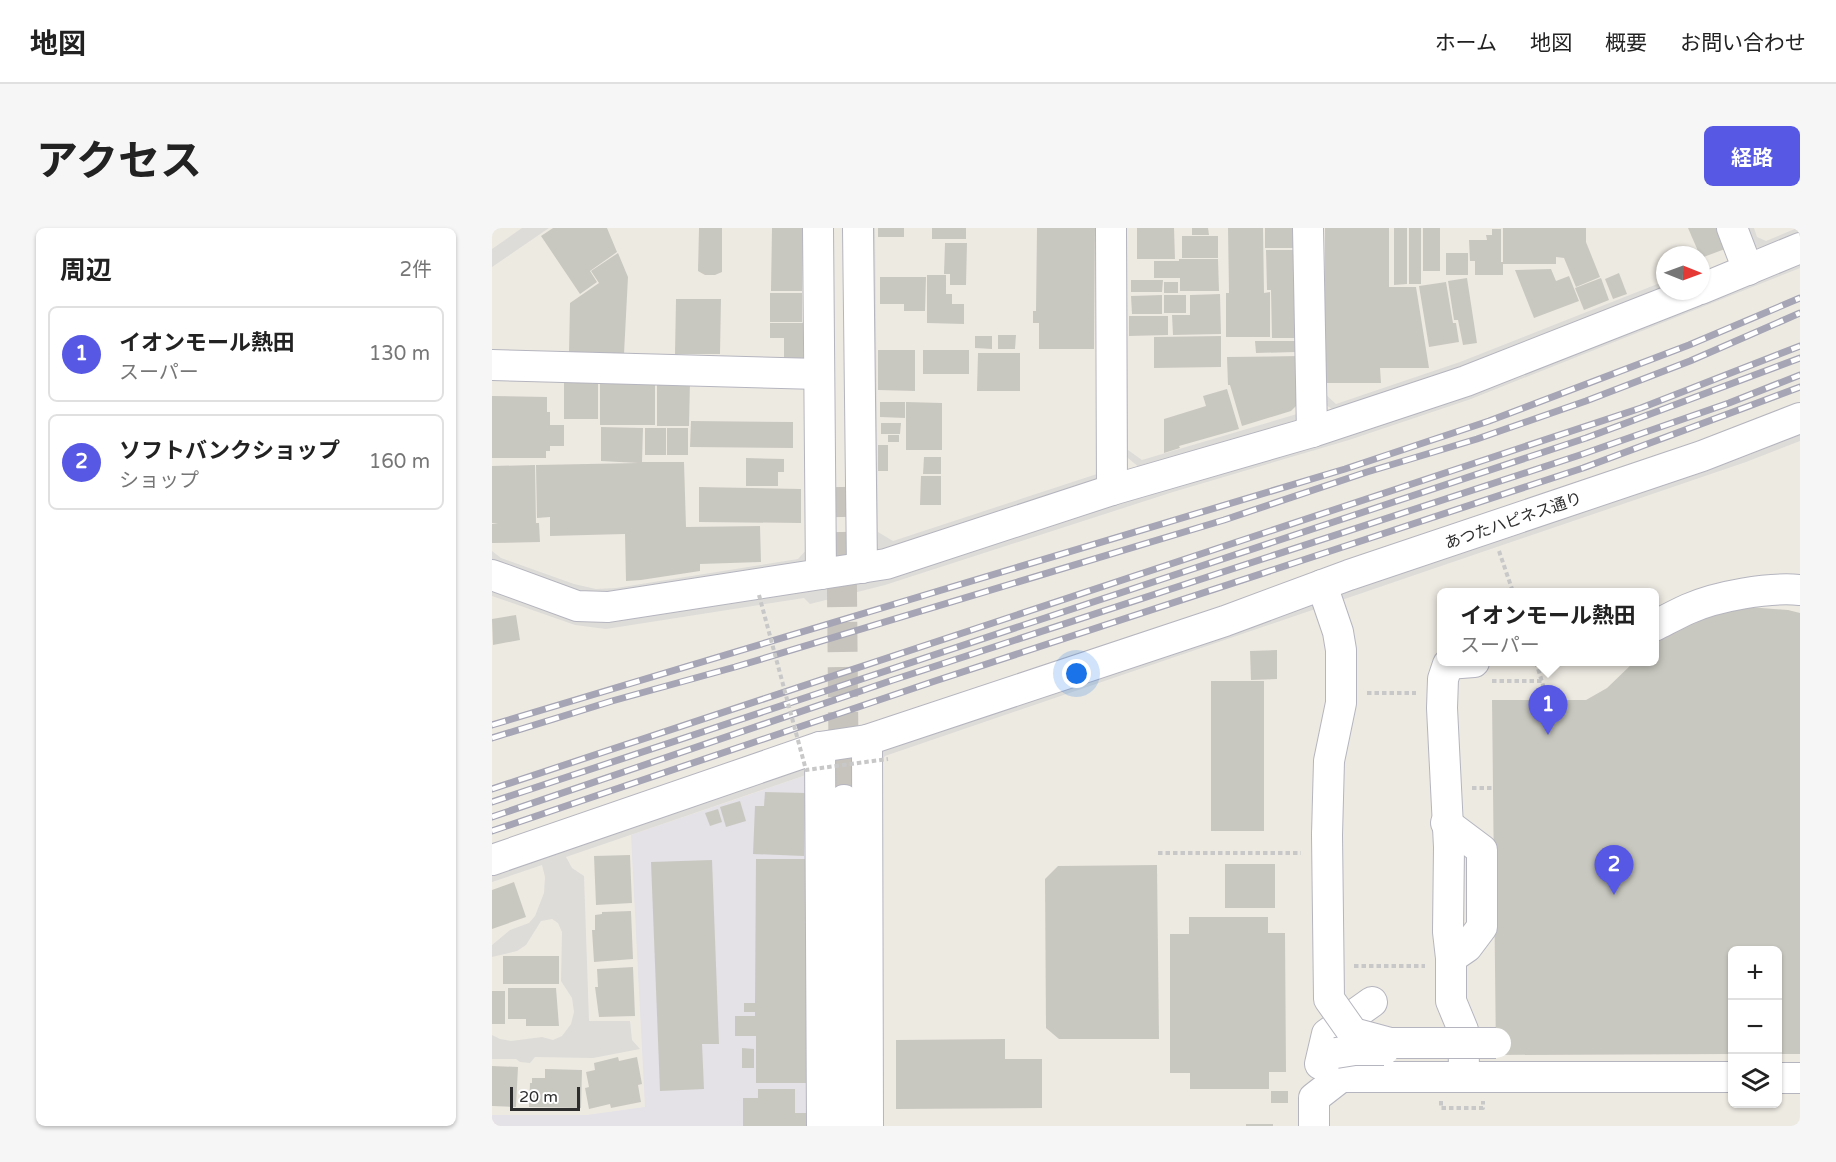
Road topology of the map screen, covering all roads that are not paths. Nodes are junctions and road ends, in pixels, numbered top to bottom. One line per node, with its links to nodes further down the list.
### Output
1 (818, 228): 12 (street)
2 (840, 228): 15 (street)
3 (858, 228): 17 (street)
4 (1111, 228): 16 (street)
5 (1308, 228): 14 (street)
6 (1732, 228): 8 (street)
7 (1800, 248): 8 (street)
8 (1748, 270): 9 (street)
9 (1710, 285)
10 (1672, 300): 14 (street)
11 (492, 365): 12 (street)
12 (819, 374): 18 (street)
13 (1800, 418): 20 (street, あつたハピネス通り)
14 (1312, 432): 16 (street)
15 (841, 487)
16 (1112, 490): 17 (street)
17 (862, 568): 18 (street)
18 (821, 574): 19 (street)
19 (492, 575)
20 (1322, 585): 29 (street, あつたハピネス通り); 33 (street, bridge)
21 (1800, 590): 23 (street)
22 (1800, 605): 23 (street)
23 (1690, 608): 24 (street)
24 (1659, 624)
25 (1447, 666): 34 (street)
26 (1457, 666): 27 (street)
27 (1481, 671)
28 (820, 747): 29 (street, あつたハピネス通り); 31 (street, あつたハピネス通り); 39 (street)
29 (878, 750): 41 (street)
30 (844, 800): 40 (street)
31 (492, 860)
32 (1372, 1002): 33 (street)
33 (1328, 1058): 38 (street)
34 (1464, 1076): 35 (street); 38 (street)
35 (1728, 1077)
36 (1782, 1078): 37 (street)
37 (1800, 1078)
38 (1314, 1112)
39 (822, 1126)
40 (844, 1126)
41 (868, 1126)

